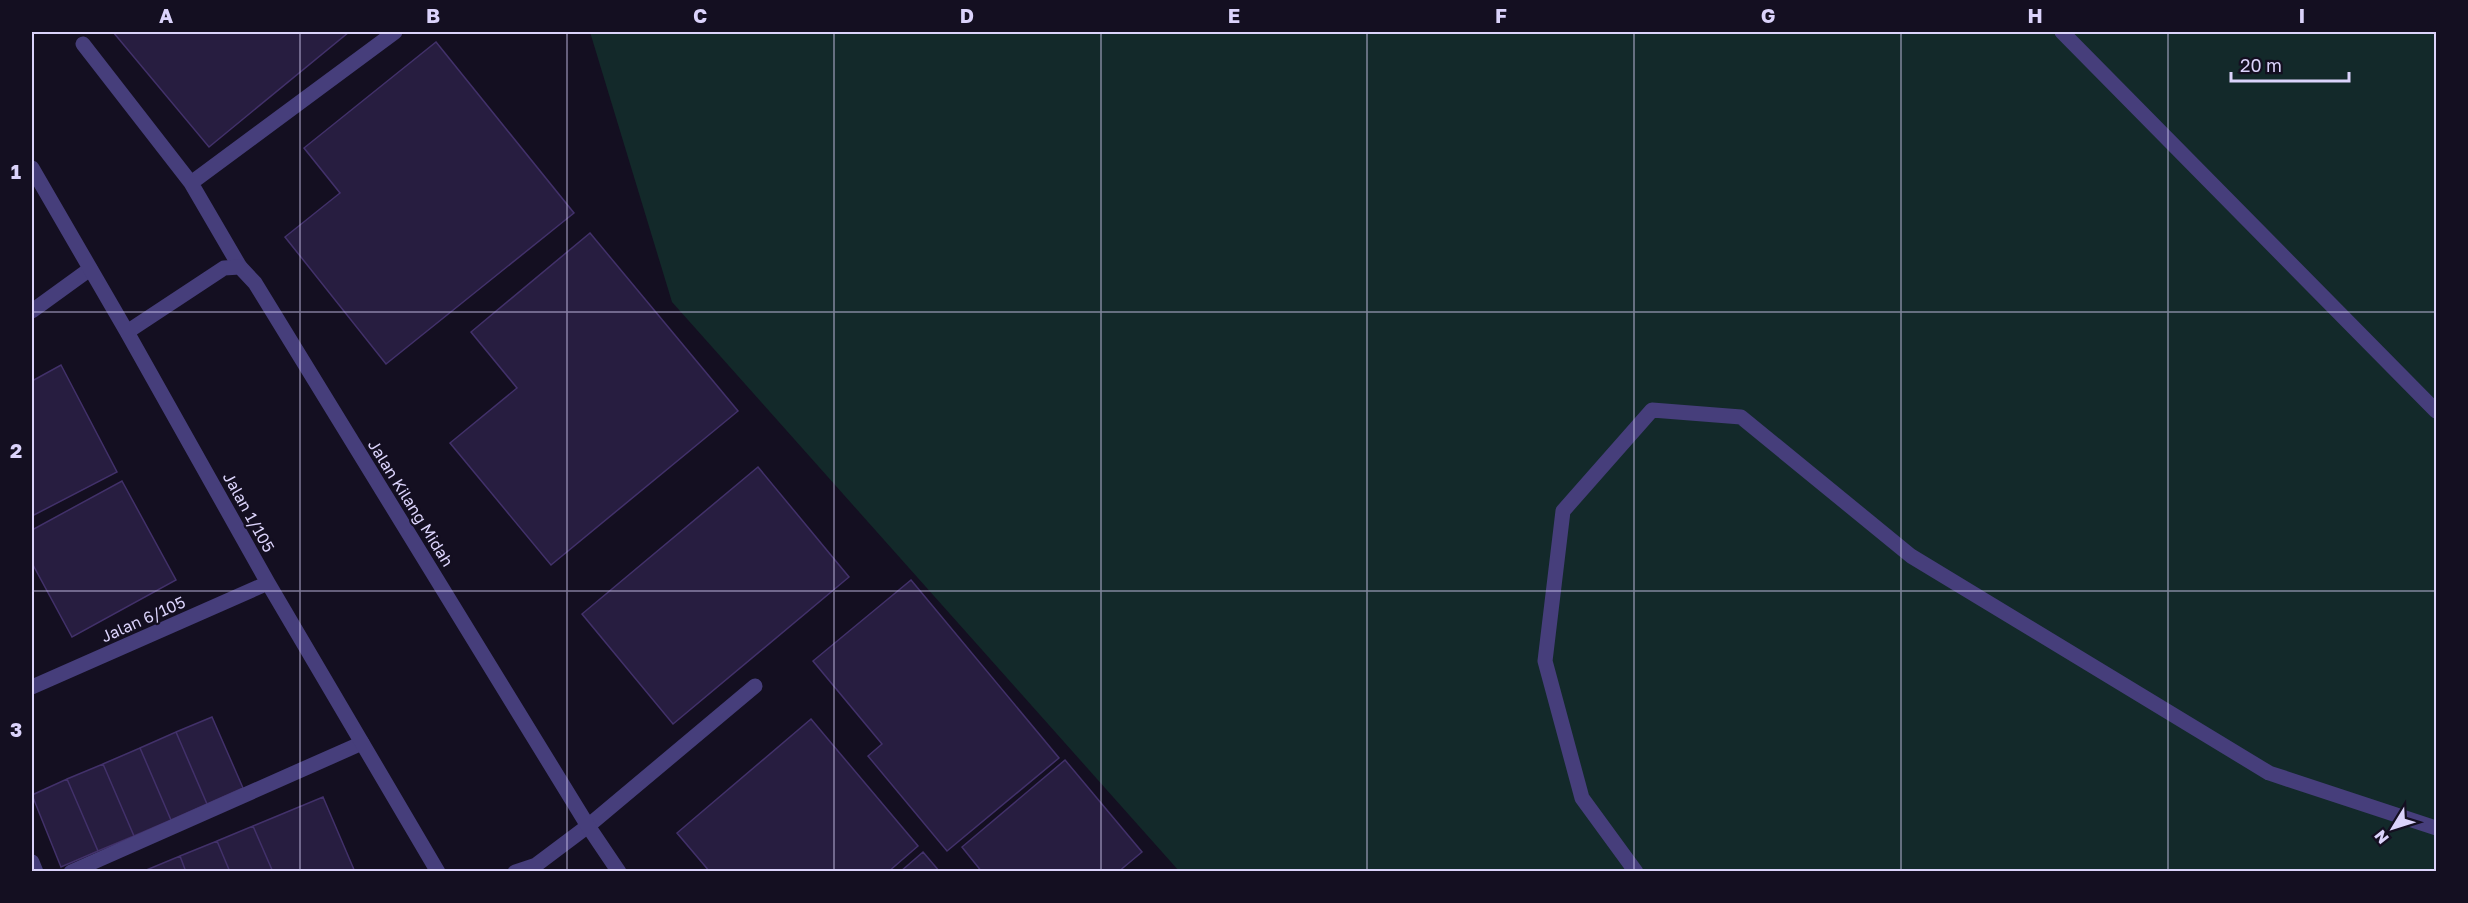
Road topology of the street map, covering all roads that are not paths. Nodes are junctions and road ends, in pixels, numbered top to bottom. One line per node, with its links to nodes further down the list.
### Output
1 (395, 32): 5 (street)
2 (2062, 32): 10 (street)
3 (83, 44): 5 (street, Jalan Kilang Midah)
4 (32, 169): 7 (street, Jalan 1/105)
5 (191, 183): 6 (street, Jalan Kilang Midah)
6 (240, 267): 9 (street); 15 (street, Jalan Kilang Midah)
7 (90, 268): 8 (street); 9 (street, Jalan 1/105)
8 (32, 311)
9 (127, 332): 11 (street, Jalan 1/105)
10 (2436, 411)
11 (268, 583): 13 (street, Jalan 6/105); 14 (street, Jalan 1/105)
12 (755, 686): 15 (street)
13 (32, 687)
14 (362, 743): 19 (street); 20 (street, Jalan 1/105)
15 (588, 826): 21 (street); 22 (street, Jalan Kilang Midah)
16 (2436, 828): 23 (street)
17 (32, 862): 18 (street)
18 (36, 872)
19 (71, 872)
20 (438, 872)
21 (515, 872)
22 (619, 872)
23 (1636, 872)

